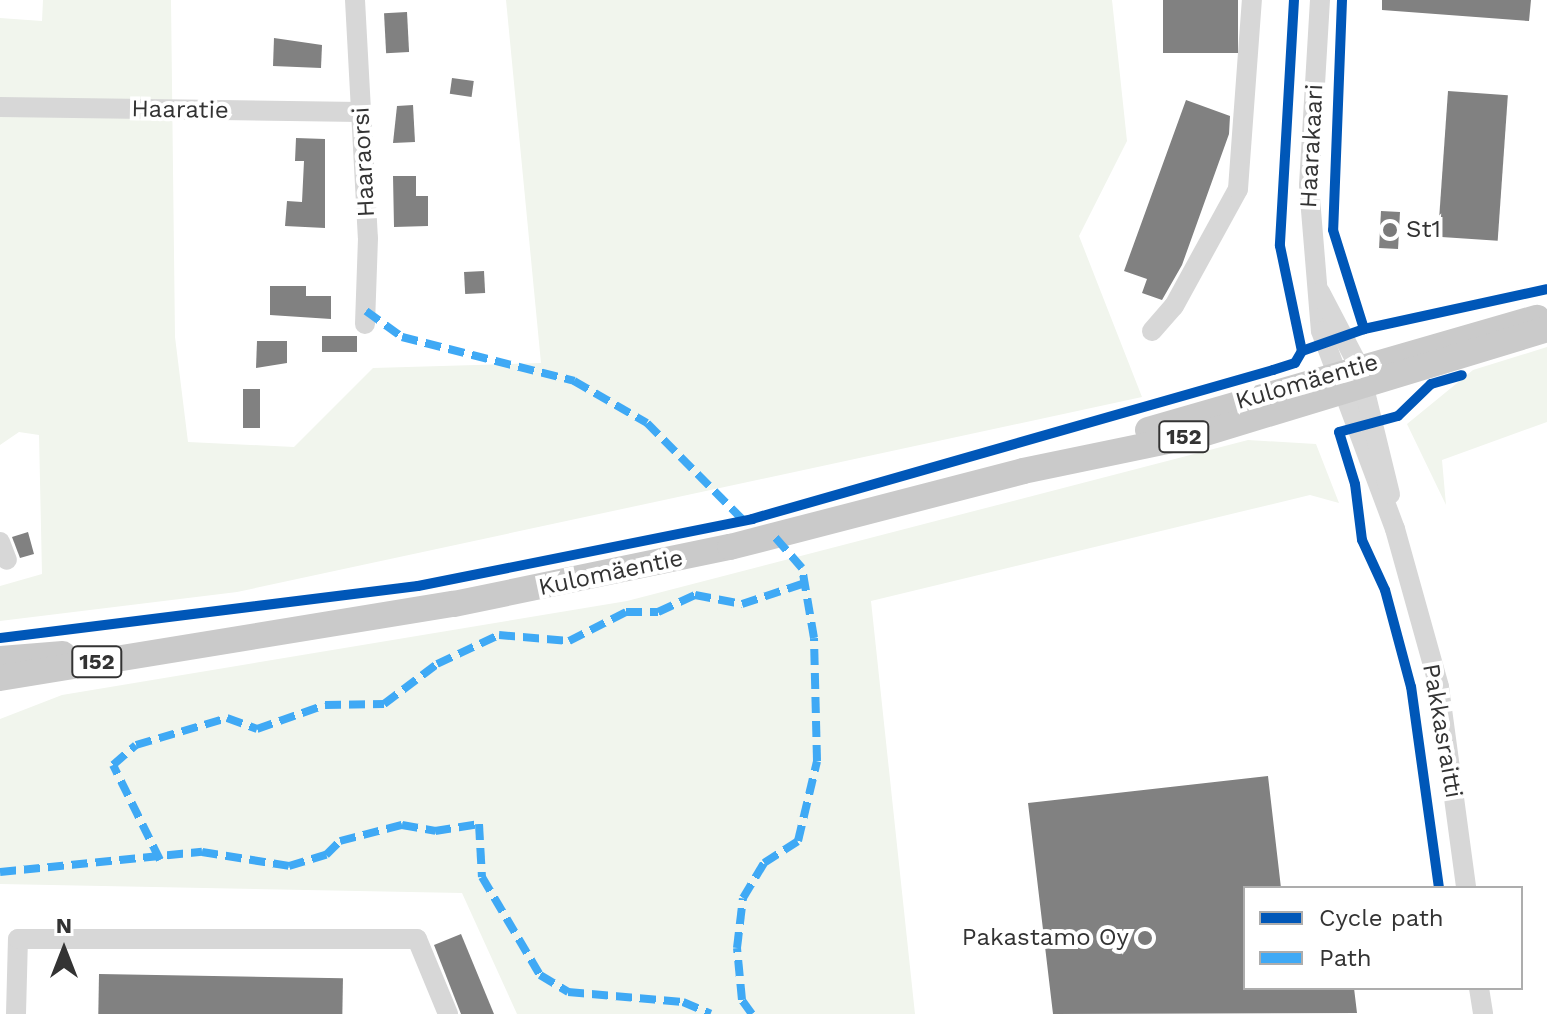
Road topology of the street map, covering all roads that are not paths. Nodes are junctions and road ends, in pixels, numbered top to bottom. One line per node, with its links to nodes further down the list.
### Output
1 (355, 0): 5 (street, Haaraorsi)
2 (1252, 0): 9 (street)
3 (1320, 0): 10 (street, Haarakaari)
4 (0, 107): 5 (street, Haaratie)
5 (360, 112): 7 (street, Haaraorsi)
6 (1547, 315): 10 (main road, Kulomäentie / 152)
7 (365, 324)
8 (1547, 329): 10 (main road, Kulomäentie / 152)
9 (1152, 331)
10 (1350, 380): 11 (main road, Kulomäentie / 152); 14 (street, Pakkasraitti)
11 (194, 643): 12 (main road, Kulomäentie / 152); 13 (main road, Kulomäentie / 152)
12 (0, 659)
13 (0, 678)
14 (1466, 886)
15 (1479, 990): 18 (street)
16 (16, 1014): 17 (street)
17 (448, 1014)
18 (1483, 1014)

